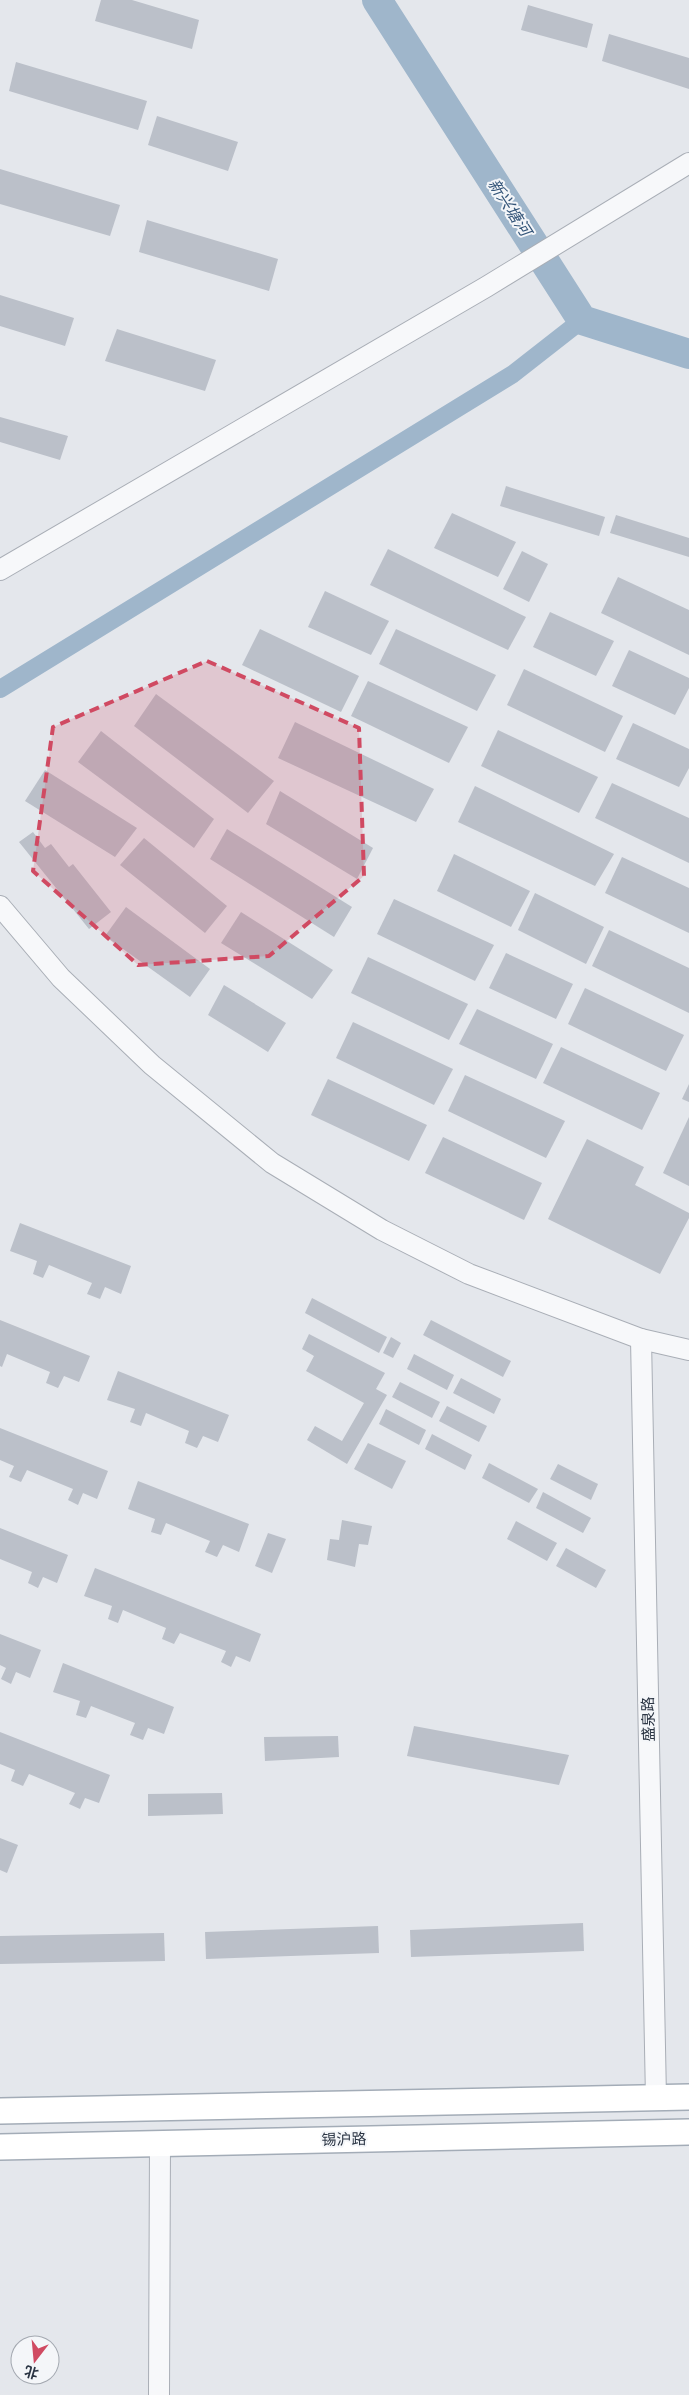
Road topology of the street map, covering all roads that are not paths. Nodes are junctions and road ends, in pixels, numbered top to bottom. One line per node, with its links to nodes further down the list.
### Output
1 (689, 163): 2 (street)
2 (0, 570)
3 (0, 906): 4 (street)
4 (641, 1340): 5 (street); 7 (street, 盛泉路)
5 (689, 1350)
6 (689, 2097): 7 (main road)
7 (656, 2098): 8 (main road)
8 (0, 2111)
9 (689, 2132): 10 (main road, 锡沪路)
10 (160, 2143): 11 (main road, 锡沪路); 12 (street)
11 (0, 2147)
12 (159, 2395)

